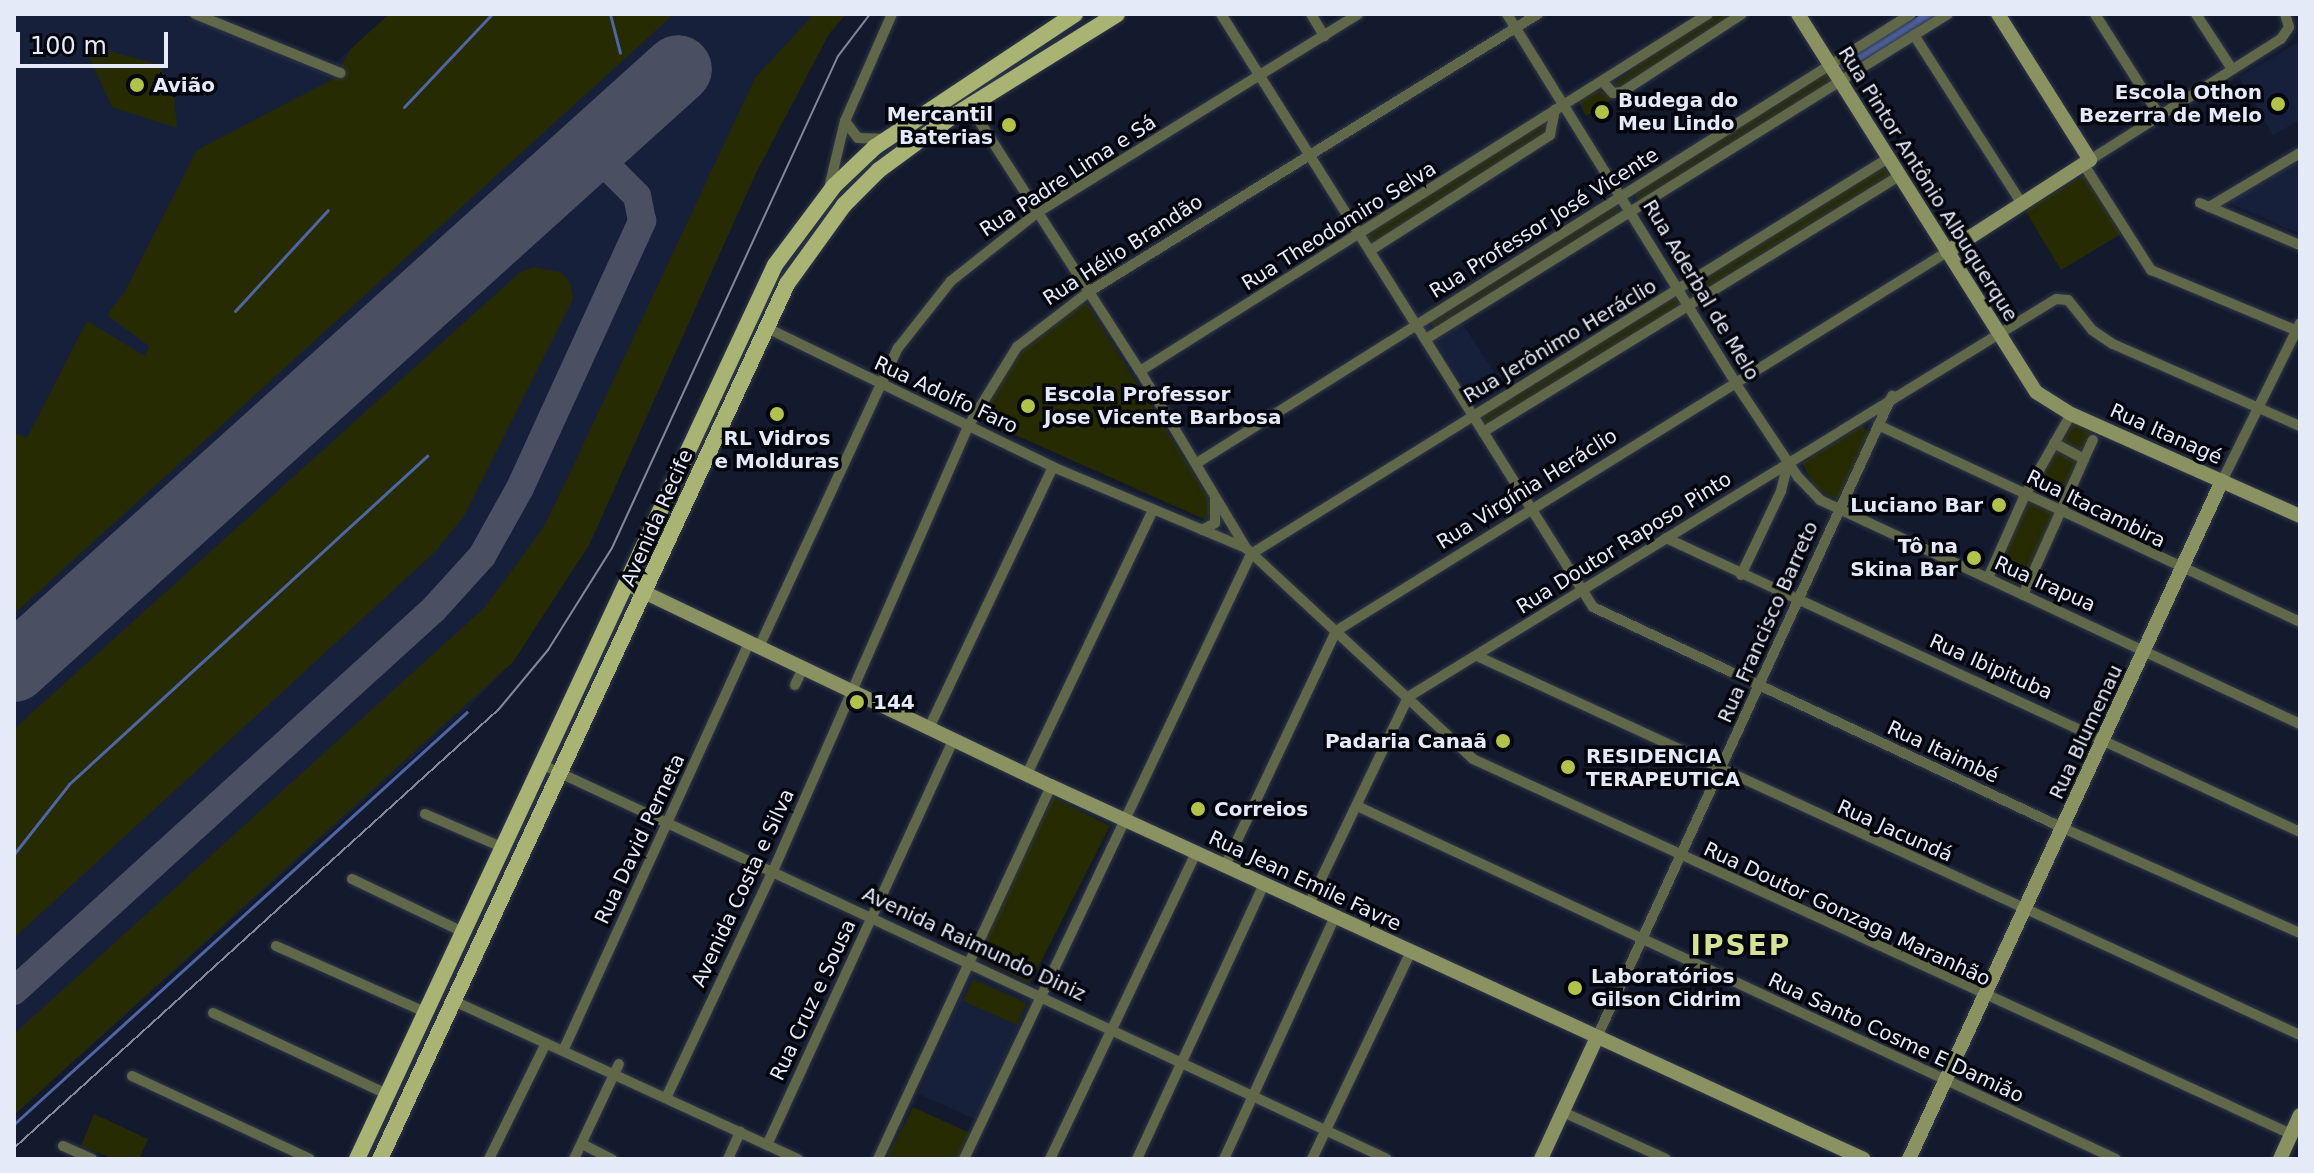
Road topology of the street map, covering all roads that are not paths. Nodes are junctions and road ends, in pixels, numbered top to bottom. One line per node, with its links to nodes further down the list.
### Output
1 (195, 14): 24 (street)
2 (892, 14): 31 (street)
3 (1075, 14): 32 (main road, Avenida Recife)
4 (1117, 14): 28 (main road, Avenida Recife)
5 (1221, 14): 25 (street, Rua Itaimbé)
6 (1311, 14): 21 (street)
7 (1358, 14): 21 (street, Rua Padre Lima e Sá)
8 (1507, 14): 19 (street, Rua Aderbal de Melo)
9 (1538, 14): 19 (street, Rua Hélio Brandão)
10 (1708, 14): 27 (street, Rua Theodomiro Selva)
11 (1742, 14): 27 (street)
12 (1798, 14): 22 (main road, Rua Pintor Antônio Albuquerque)
13 (1948, 14): 20 (street, Rua Professor José Vicente)
14 (1998, 14): 36 (main road)
15 (2095, 14): 30 (street)
16 (2196, 14): 23 (street)
17 (2285, 14): 23 (street, Rua Virgínia Heráclio)
18 (1904, 16): 22 (street, Rua Professor José Vicente)
19 (1516, 28): 29 (street, Rua Aderbal de Melo); 33 (street, Rua Hélio Brandão)
20 (1914, 35): 26 (street, Rua Professor José Vicente); 40 (street)
21 (1324, 36): 25 (street, Rua Padre Lima e Sá)
22 (1830, 65): 26 (main road, Rua Pintor Antônio Albuquerque); 39 (street, Rua Professor José Vicente)
23 (2232, 69): 30 (street, Rua Virgínia Heráclio)
24 (340, 73)
25 (1259, 76): 33 (street, Rua Itaimbé); 41 (street, Rua Padre Lima e Sá)
26 (1840, 81): 35 (main road, Rua Pintor Antônio Albuquerque); 42 (street, Rua Professor José Vicente)
27 (1603, 82): 29 (street, Rua Theodomiro Selva)
28 (969, 105): 41 (street); 51 (main road, Avenida Recife)
29 (1559, 107): 39 (street, Rua Aderbal de Melo); 43 (street, Rua Theodomiro Selva); 46 (street, Rua Theodomiro Selva)
30 (2159, 115): 36 (street, Rua Virgínia Heráclio)
31 (845, 121): 32 (street); 38 (street)
32 (887, 139): 38 (main road, Avenida Recife)
33 (1310, 153): 43 (street, Rua Itaimbé); 48 (street, Rua Hélio Brandão)
34 (2300, 153): 44 (street)
35 (1887, 159): 37 (main road, Rua Pintor Antônio Albuquerque); 47 (street, Rua Jerônimo Heráclio)
36 (2087, 163): 40 (main road, Rua Virgínia Heráclio); 52 (street)
37 (1898, 177): 45 (main road, Rua Pintor Antônio Albuquerque); 49 (street, Rua Jerônimo Heráclio)
38 (827, 195): 87 (main road, Avenida Recife)
39 (1622, 196): 42 (street, Rua Aderbal de Melo); 50 (street, Rua Professor José Vicente)
40 (2022, 204): 45 (main road, Rua Virgínia Heráclio)
41 (1038, 212): 48 (street); 58 (street, Rua Padre Lima e Sá)
42 (1632, 213): 47 (street, Rua Aderbal de Melo); 54 (street, Rua Professor José Vicente)
43 (1361, 235): 46 (street, Rua Itaimbé); 55 (street, Rua Theodomiro Selva)
44 (2300, 245)
45 (1950, 247): 53 (main road, Rua Pintor Antônio Albuquerque); 57 (street, Rua Virgínia Heráclio)
46 (1371, 250): 50 (street, Rua Itaimbé)
47 (1678, 290): 49 (street, Rua Aderbal de Melo); 62 (street, Rua Jerônimo Heráclio)
48 (1090, 291): 55 (street); 63 (street, Rua Hélio Brandão)
49 (1688, 307): 57 (street, Rua Aderbal de Melo); 66 (street, Rua Jerônimo Heráclio)
50 (1416, 324): 54 (street, Rua Itaimbé); 71 (street, Rua Professor José Vicente)
51 (765, 327): 58 (street, Rua Adolfo Faro); 89 (main road, Avenida Recife)
52 (2299, 329): 60 (street, Rua Blumenau)
53 (1998, 331): 56 (main road, Rua Pintor Antônio Albuquerque); 59 (street, Rua Doutor Raposo Pinto); 60 (street, Rua Doutor Raposo Pinto)
54 (1426, 339): 62 (street, Rua Itaimbé)
55 (1140, 371): 71 (street)
56 (2024, 376): 61 (main road, Rua Itanagé)
57 (1736, 384): 70 (street, Rua Aderbal de Melo); 77 (street, Rua Virgínia Heráclio)
58 (880, 385): 63 (street, Rua Adolfo Faro); 94 (street, Rua Padre Lima e Sá)
59 (1892, 396): 64 (street, Rua Francisco Barreto); 70 (street, Rua Doutor Raposo Pinto)
60 (2259, 408): 65 (street); 73 (street, Rua Blumenau)
61 (2071, 414): 68 (street); 73 (main road, Rua Itanagé)
62 (1473, 415): 66 (street, Rua Itaimbé); 83 (street, Rua Jerônimo Heráclio)
63 (969, 425): 72 (street, Rua Adolfo Faro); 100 (street, Rua Hélio Brandão)
64 (1878, 425): 75 (street, Rua Itacambira); 79 (street, Rua Francisco Barreto)
65 (2300, 426)
66 (1483, 432): 77 (street, Rua Itaimbé)
67 (2093, 440): 69 (street)
68 (2054, 443): 69 (street); 75 (street)
69 (2084, 459): 78 (street)
70 (1788, 462): 79 (street, Rua Irapua); 82 (street, Rua Doutor Raposo Pinto); 85 (street)
71 (1197, 463): 74 (street)
72 (1053, 467): 76 (street, Rua Adolfo Faro); 103 (street)
73 (2222, 481): 80 (main road, Rua Itanagé); 84 (main road, Rua Blumenau)
74 (1215, 493): 81 (street); 83 (street)
75 (2025, 495): 78 (street, Rua Itacambira); 86 (street)
76 (1153, 510): 81 (street, Rua Adolfo Faro); 109 (street)
77 (1531, 510): 88 (street, Rua Itaimbé); 93 (street, Rua Virgínia Heráclio)
78 (2061, 511): 84 (street, Rua Itacambira); 90 (street)
79 (1838, 512): 86 (street, Rua Irapua); 91 (street, Rua Francisco Barreto)
80 (2300, 516)
81 (1200, 529): 83 (street, Rua Adolfo Faro)
82 (1666, 538): 85 (street, Rua Ibipituba); 88 (street, Rua Doutor Raposo Pinto)
83 (1248, 551): 93 (street, Rua Doutor Gonzaga Maranhão); 113 (street)
84 (2182, 570): 92 (street, Rua Itacambira); 95 (main road, Rua Blumenau)
85 (1741, 575): 91 (street, Rua Ibipituba)
86 (1988, 578): 90 (street, Rua Irapua)
87 (629, 585): 89 (main road, Rua Jean Emile Favre); 106 (main road, Avenida Recife)
88 (1580, 590): 96 (street, Rua Doutor Raposo Pinto); 99 (street, Rua Itaimbé)
89 (645, 593): 94 (main road, Rua Jean Emile Favre); 108 (main road, Avenida Recife)
90 (2023, 595): 95 (street, Rua Irapua)
91 (1797, 599): 99 (street, Rua Francisco Barreto); 104 (street, Rua Ibipituba)
92 (2300, 622)
93 (1336, 631): 101 (street, Rua Doutor Gonzaga Maranhão); 120 (street)
94 (754, 645): 97 (main road, Rua Jean Emile Favre); 114 (street, Rua David Perneta)
95 (2146, 650): 102 (street, Rua Irapua); 104 (main road, Rua Blumenau)
96 (1477, 656): 101 (street, Rua Doutor Raposo Pinto); 107 (street, Rua Jacundá)
97 (803, 668): 98 (street); 100 (main road, Rua Jean Emile Favre)
98 (795, 685)
99 (1758, 686): 107 (street, Rua Francisco Barreto); 115 (street, Rua Itaimbé)
100 (851, 691): 103 (main road, Rua Jean Emile Favre); 121 (street, Avenida Costa e Silva)
101 (1408, 697): 111 (street); 119 (street, Rua Doutor Gonzaga Maranhão)
102 (2300, 724)
103 (929, 728): 105 (main road, Rua Jean Emile Favre)
104 (2106, 739): 115 (main road, Rua Blumenau); 116 (street, Rua Ibipituba)
105 (953, 740): 109 (main road, Rua Jean Emile Favre); 126 (street, Rua Cruz e Sousa)
106 (543, 765): 108 (street, Avenida Raimundo Diniz); 117 (main road, Avenida Recife)
107 (1720, 771): 119 (street, Rua Francisco Barreto); 125 (street, Rua Jacundá)
108 (562, 773): 114 (street, Avenida Raimundo Diniz); 136 (main road, Avenida Recife)
109 (1027, 774): 110 (main road, Rua Jean Emile Favre)
110 (1051, 786): 113 (main road, Rua Jean Emile Favre); 133 (street)
111 (1357, 806): 124 (street); 130 (street, Rua Santo Cosme E Damião)
112 (425, 814): 117 (street)
113 (1123, 819): 118 (main road, Rua Jean Emile Favre); 134 (street)
114 (669, 821): 121 (street, Avenida Raimundo Diniz); 143 (street, Rua David Perneta)
115 (2063, 828): 125 (main road, Rua Blumenau); 129 (street, Rua Itaimbé)
116 (2300, 832)
117 (504, 848): 128 (main road, Avenida Recife)
118 (1196, 853): 120 (main road, Rua Jean Emile Favre); 139 (street)
119 (1681, 857): 130 (street, Rua Francisco Barreto); 135 (street, Rua Doutor Gonzaga Maranhão)
120 (1225, 866): 123 (main road, Rua Jean Emile Favre)
121 (773, 871): 126 (street, Avenida Raimundo Diniz); 150 (street, Avenida Costa e Silva)
122 (352, 879): 128 (street)
123 (1264, 884): 124 (main road, Rua Jean Emile Favre); 144 (street)
124 (1309, 904): 127 (main road, Rua Jean Emile Favre)
125 (2026, 908): 135 (main road, Rua Blumenau); 140 (street, Rua Jacundá)
126 (872, 915): 133 (street, Avenida Raimundo Diniz); 157 (street, Rua Cruz e Sousa)
127 (1335, 916): 132 (main road, Rua Jean Emile Favre); 149 (street)
128 (463, 932): 137 (main road, Avenida Recife)
129 (2300, 933)
130 (1642, 940): 141 (street, Rua Francisco Barreto); 147 (street, Rua Santo Cosme E Damião)
131 (276, 946): 137 (street)
132 (1411, 951): 141 (main road, Rua Jean Emile Favre); 153 (street)
133 (968, 961): 134 (street, Avenida Raimundo Diniz); 168 (street)
134 (1040, 995): 139 (street, Avenida Raimundo Diniz); 169 (street)
135 (1987, 998): 147 (main road, Rua Blumenau); 155 (street, Rua Doutor Gonzaga Maranhão)
136 (454, 1001): 142 (street); 163 (main road, Avenida Recife)
137 (425, 1012): 148 (main road, Avenida Recife)
138 (213, 1013): 148 (street)
139 (1112, 1029): 144 (street, Avenida Raimundo Diniz); 170 (street)
140 (2300, 1035)
141 (1597, 1037): 151 (main road); 177 (main road, Rua Jean Emile Favre)
142 (546, 1043): 143 (street); 159 (street)
143 (563, 1051): 145 (street)
144 (1181, 1062): 149 (street, Avenida Raimundo Diniz); 171 (street)
145 (617, 1069): 150 (street); 156 (street)
146 (132, 1076): 161 (street)
147 (1945, 1081): 178 (main road, Rua Blumenau); 179 (street, Rua Santo Cosme E Damião)
148 (387, 1094): 162 (main road, Avenida Recife)
149 (1254, 1096): 153 (street, Avenida Raimundo Diniz); 172 (street)
150 (666, 1098): 154 (street)
151 (1563, 1112): 175 (main road); 176 (street)
152 (2300, 1115): 155 (main road)
153 (1325, 1130): 173 (street); 174 (street, Avenida Raimundo Diniz)
154 (740, 1132): 157 (street); 166 (street)
155 (2291, 1134): 180 (main road)
156 (582, 1144): 164 (street); 165 (street)
157 (767, 1145): 167 (street)
158 (63, 1146): 160 (street)
159 (489, 1155)
160 (92, 1159)
161 (310, 1159)
162 (357, 1159)
163 (380, 1159)
164 (574, 1159)
165 (612, 1159)
166 (728, 1159)
167 (798, 1159)
168 (878, 1159)
169 (964, 1159)
170 (1050, 1159)
171 (1137, 1159)
172 (1224, 1159)
173 (1312, 1159)
174 (1387, 1159)
175 (1541, 1159)
176 (1666, 1159)
177 (1864, 1159)
178 (1909, 1159)
179 (2116, 1159)
180 (2280, 1159)

